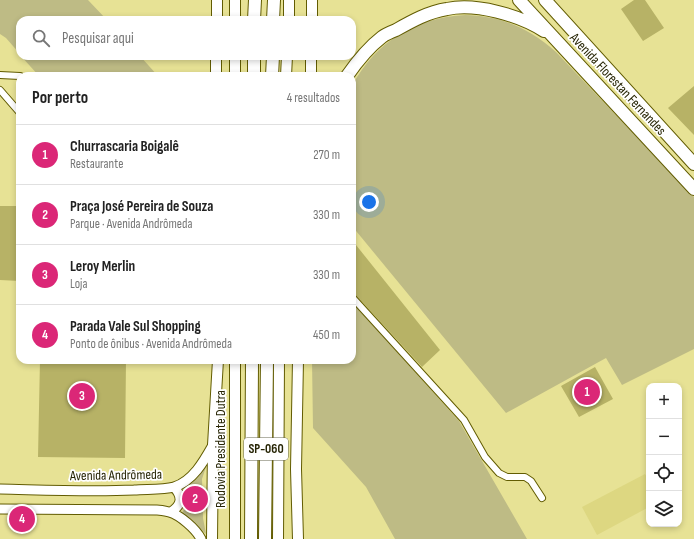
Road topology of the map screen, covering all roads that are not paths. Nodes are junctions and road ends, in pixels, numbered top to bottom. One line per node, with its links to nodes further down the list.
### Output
1 (217, 0): 9 (main road)
2 (235, 0): 10 (main road)
3 (255, 0): 11 (highway)
4 (274, 0): 12 (highway)
5 (289, 0): 13 (main road)
6 (312, 0): 14 (main road)
7 (519, 0): 15 (highway, Avenida Florestan Fernandes)
8 (546, 0): 33 (highway, Avenida Florestan Fernandes)
9 (217, 16)
10 (235, 16)
11 (254, 16)
12 (273, 16)
13 (289, 16)
14 (312, 16)
15 (556, 39): 28 (highway); 34 (highway, Avenida Florestan Fernandes)
16 (216, 60): 22 (main road)
17 (235, 60): 23 (main road)
18 (254, 60): 24 (highway)
19 (273, 60): 25 (highway)
20 (287, 60): 26 (main road)
21 (311, 60): 27 (main road)
22 (216, 72)
23 (235, 72)
24 (254, 72)
25 (272, 72)
26 (286, 72)
27 (311, 72)
28 (350, 72)
29 (0, 75): 30 (street)
30 (16, 76)
31 (0, 90): 32 (street)
32 (16, 108)
33 (694, 164)
34 (694, 189)
35 (356, 301): 48 (street)
36 (214, 364): 43 (street)
37 (218, 364): 43 (main road)
38 (235, 364): 53 (main road, Rodovia Presidente Dutra)
39 (252, 364): 54 (highway, SP-060)
40 (267, 364): 55 (highway, SP-060)
41 (279, 364): 56 (main road)
42 (298, 364): 45 (main road)
43 (218, 373): 44 (main road)
44 (213, 445): 46 (main road, Avenida Andrômeda); 52 (main road)
45 (296, 469): 57 (main road); 58 (main road)
46 (174, 487): 47 (main road, Avenida Andrômeda); 50 (main road)
47 (0, 489)
48 (542, 498)
49 (0, 509): 50 (main road)
50 (171, 512): 51 (main road)
51 (201, 539)
52 (212, 539)
53 (234, 539)
54 (251, 539)
55 (265, 539)
56 (278, 539)
57 (291, 539)
58 (298, 539)

